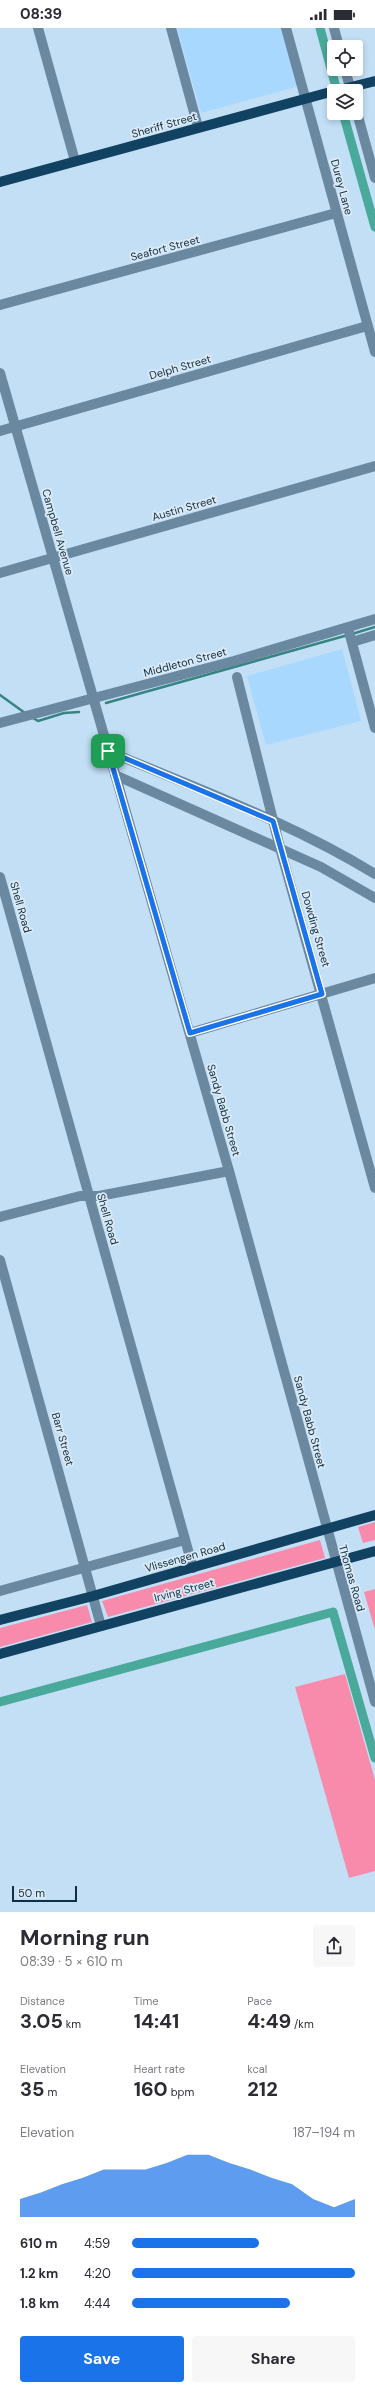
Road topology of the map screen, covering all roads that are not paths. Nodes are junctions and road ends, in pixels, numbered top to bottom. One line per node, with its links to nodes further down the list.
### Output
1 (38, 28): 12 (street)
2 (171, 28): 11 (street)
3 (286, 28): 9 (street, Durey Lane)
4 (334, 28): 5 (street)
5 (337, 40)
6 (375, 81): 7 (main road, Sheriff Street)
7 (363, 85)
8 (327, 93): 9 (main road, Sheriff Street)
9 (306, 98): 11 (main road, Sheriff Street); 15 (street, Durey Lane)
10 (359, 120): 13 (street)
11 (198, 127): 12 (main road, Sheriff Street)
12 (75, 161): 14 (main road, Sheriff Street)
13 (375, 178)
14 (0, 182)
15 (336, 213): 16 (street, Seafort Street); 17 (street, Durey Lane)
16 (0, 306)
17 (367, 326): 18 (street, Durey Lane); 20 (street, Delph Street)
18 (375, 352)
19 (0, 373): 20 (street, Campbell Avenue)
20 (15, 427): 21 (street, Delph Street); 23 (street, Campbell Avenue)
21 (0, 431)
22 (375, 466): 23 (street, Austin Street)
23 (53, 558): 24 (street, Austin Street); 30 (street, Campbell Avenue)
24 (0, 573)
25 (375, 619): 26 (street, Middleton Street)
26 (348, 628): 28 (street); 30 (street, Middleton Street)
27 (375, 635): 28 (street)
28 (352, 642): 34 (street)
29 (237, 677): 37 (street, Dowding Street)
30 (92, 698): 32 (street, Middleton Street); 35 (street, Sandy Babb Street)
31 (0, 714): 32 (street)
32 (11, 720): 33 (street, Middleton Street)
33 (0, 724)
34 (375, 728)
35 (108, 751): 36 (street, Sandy Babb Street); 37 (street)
36 (115, 776): 38 (street); 44 (street, Sandy Babb Street)
37 (273, 821): 38 (street, Dowding Street); 39 (street)
38 (280, 848): 41 (street); 43 (street, Dowding Street)
39 (375, 874)
40 (0, 877): 47 (street, Shell Road)
41 (375, 898)
42 (375, 978): 43 (street)
43 (322, 994): 44 (street); 46 (street, Dowding Street)
44 (190, 1033): 45 (street, Sandy Babb Street)
45 (229, 1171): 47 (street); 51 (street, Sandy Babb Street)
46 (375, 1188)
47 (89, 1196): 48 (street); 52 (street, Shell Road)
48 (0, 1217)
49 (0, 1260): 55 (street, Barr Street)
50 (375, 1515): 51 (main road, Vlissengen Road)
51 (326, 1530): 54 (street, Thomas Road); 56 (main road, Vlissengen Road)
52 (185, 1540): 55 (street); 56 (street, Shell Road)
53 (375, 1551): 54 (main road, Irving Street)
54 (335, 1561): 60 (main road, Irving Street); 62 (street, Thomas Road)
55 (86, 1568): 57 (street); 58 (street, Barr Street)
56 (193, 1568): 58 (main road, Vlissengen Road)
57 (0, 1591)
58 (93, 1596): 59 (main road, Vlissengen Road); 60 (street, Barr Street)
59 (0, 1620)
60 (101, 1626): 61 (main road, Irving Street)
61 (0, 1654)
62 (375, 1702)

